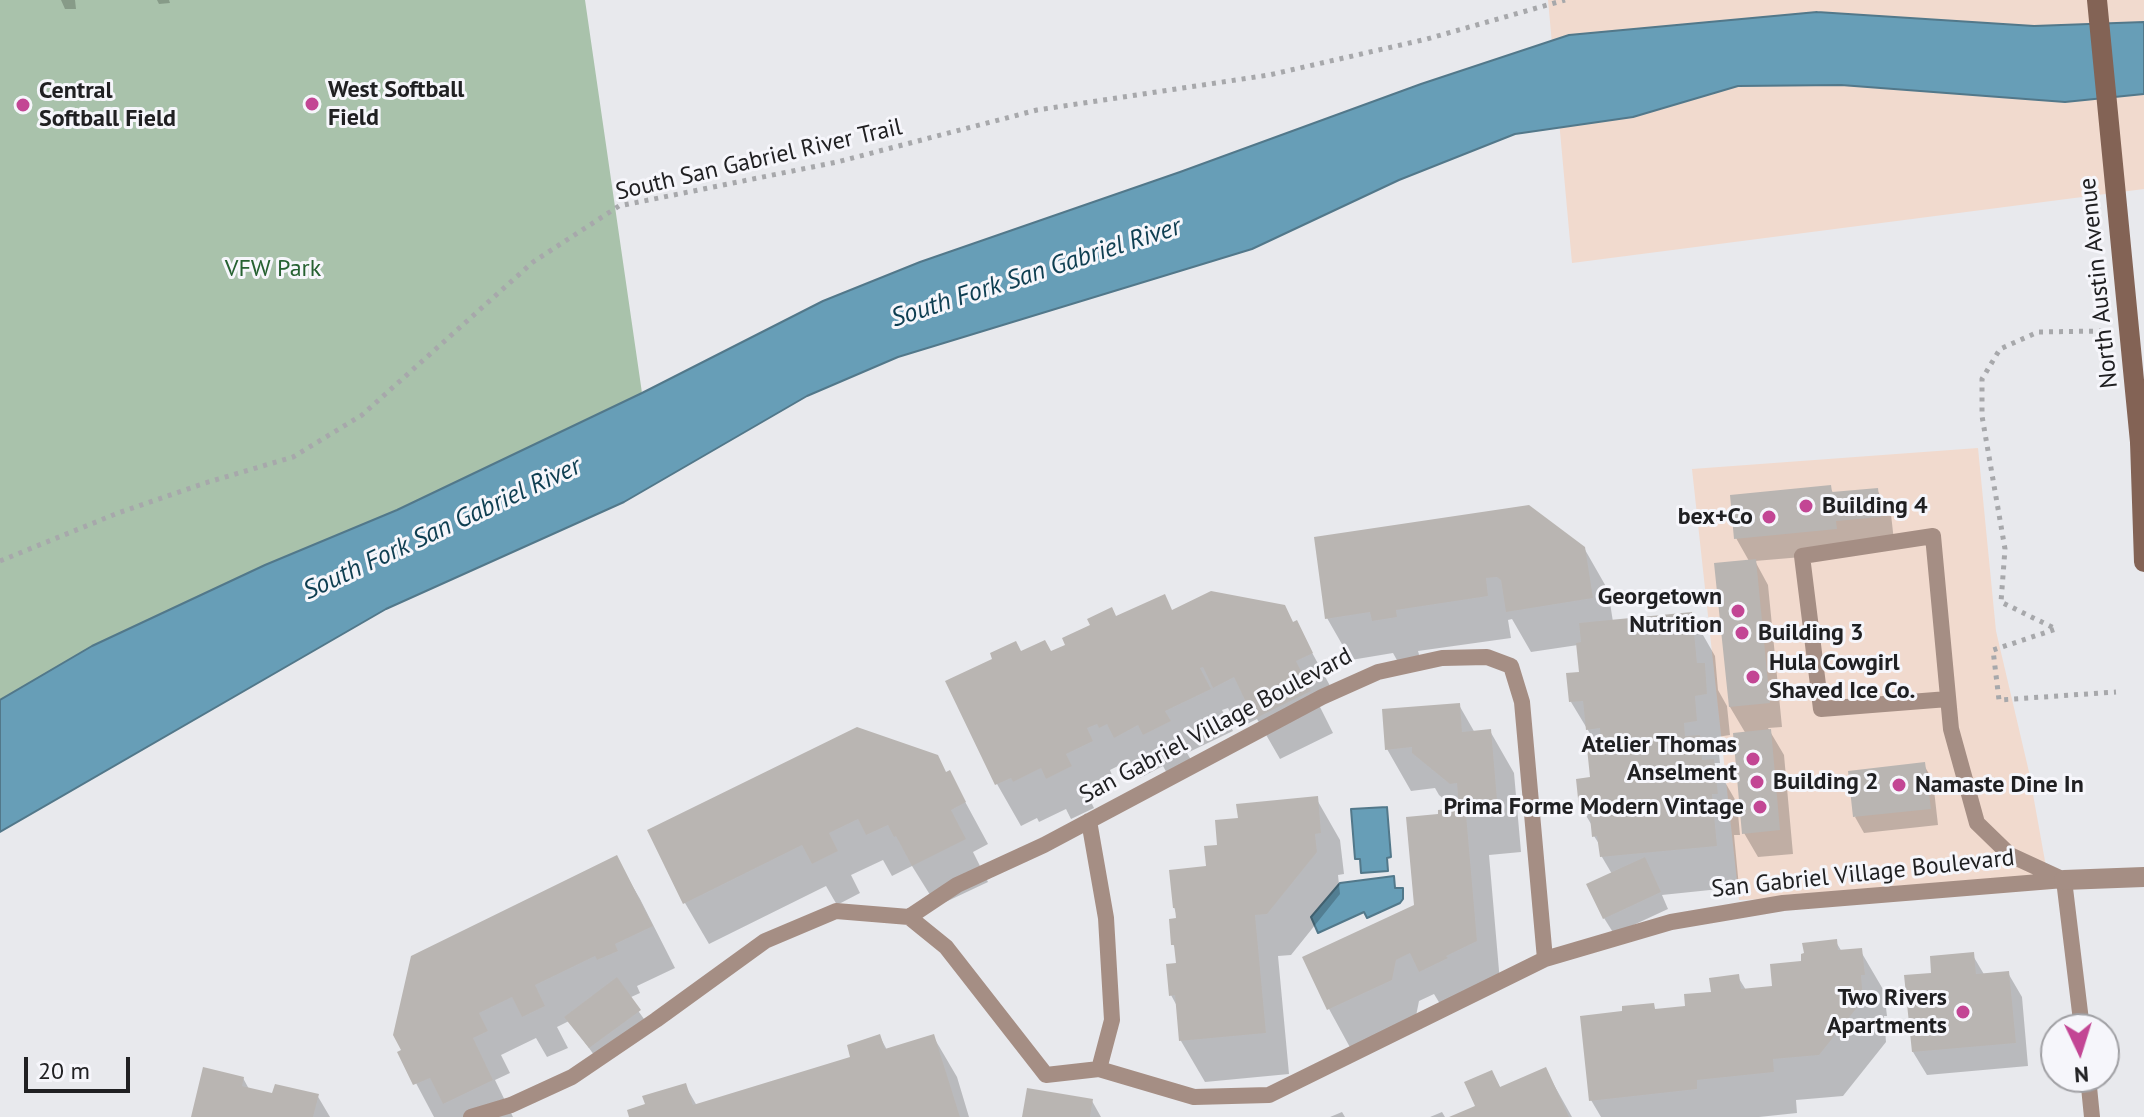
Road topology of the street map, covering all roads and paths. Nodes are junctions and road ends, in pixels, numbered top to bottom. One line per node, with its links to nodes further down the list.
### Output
1 (1528, 0): 4 (path)
2 (1565, 0): 4 (path, South San Gabriel River Trail)
3 (2097, 0): 6 (main road, North Austin Avenue, bridge)
4 (1532, 10): 7 (path, South San Gabriel River Trail)
5 (2105, 331): 9 (path)
6 (2143, 538): 8 (main road, North Austin Avenue)
7 (0, 561)
8 (2144, 562)
9 (2116, 692)
10 (1948, 699): 10 (lane); 13 (lane)
11 (1089, 821): 14 (lane, San Gabriel Village Boulevard); 15 (lane, San Gabriel Village Boulevard); 17 (lane)
12 (2144, 877): 13 (street, San Gabriel Village Boulevard)
13 (2064, 880): 15 (lane, San Gabriel Village Boulevard); 16 (lane)
14 (909, 917): 17 (lane, San Gabriel Village Boulevard); 19 (lane)
15 (1545, 959): 17 (lane, San Gabriel Village Boulevard)
16 (2080, 1013)
17 (1099, 1069)
18 (2090, 1093): 20 (lane)
19 (471, 1117)
20 (2092, 1117)

